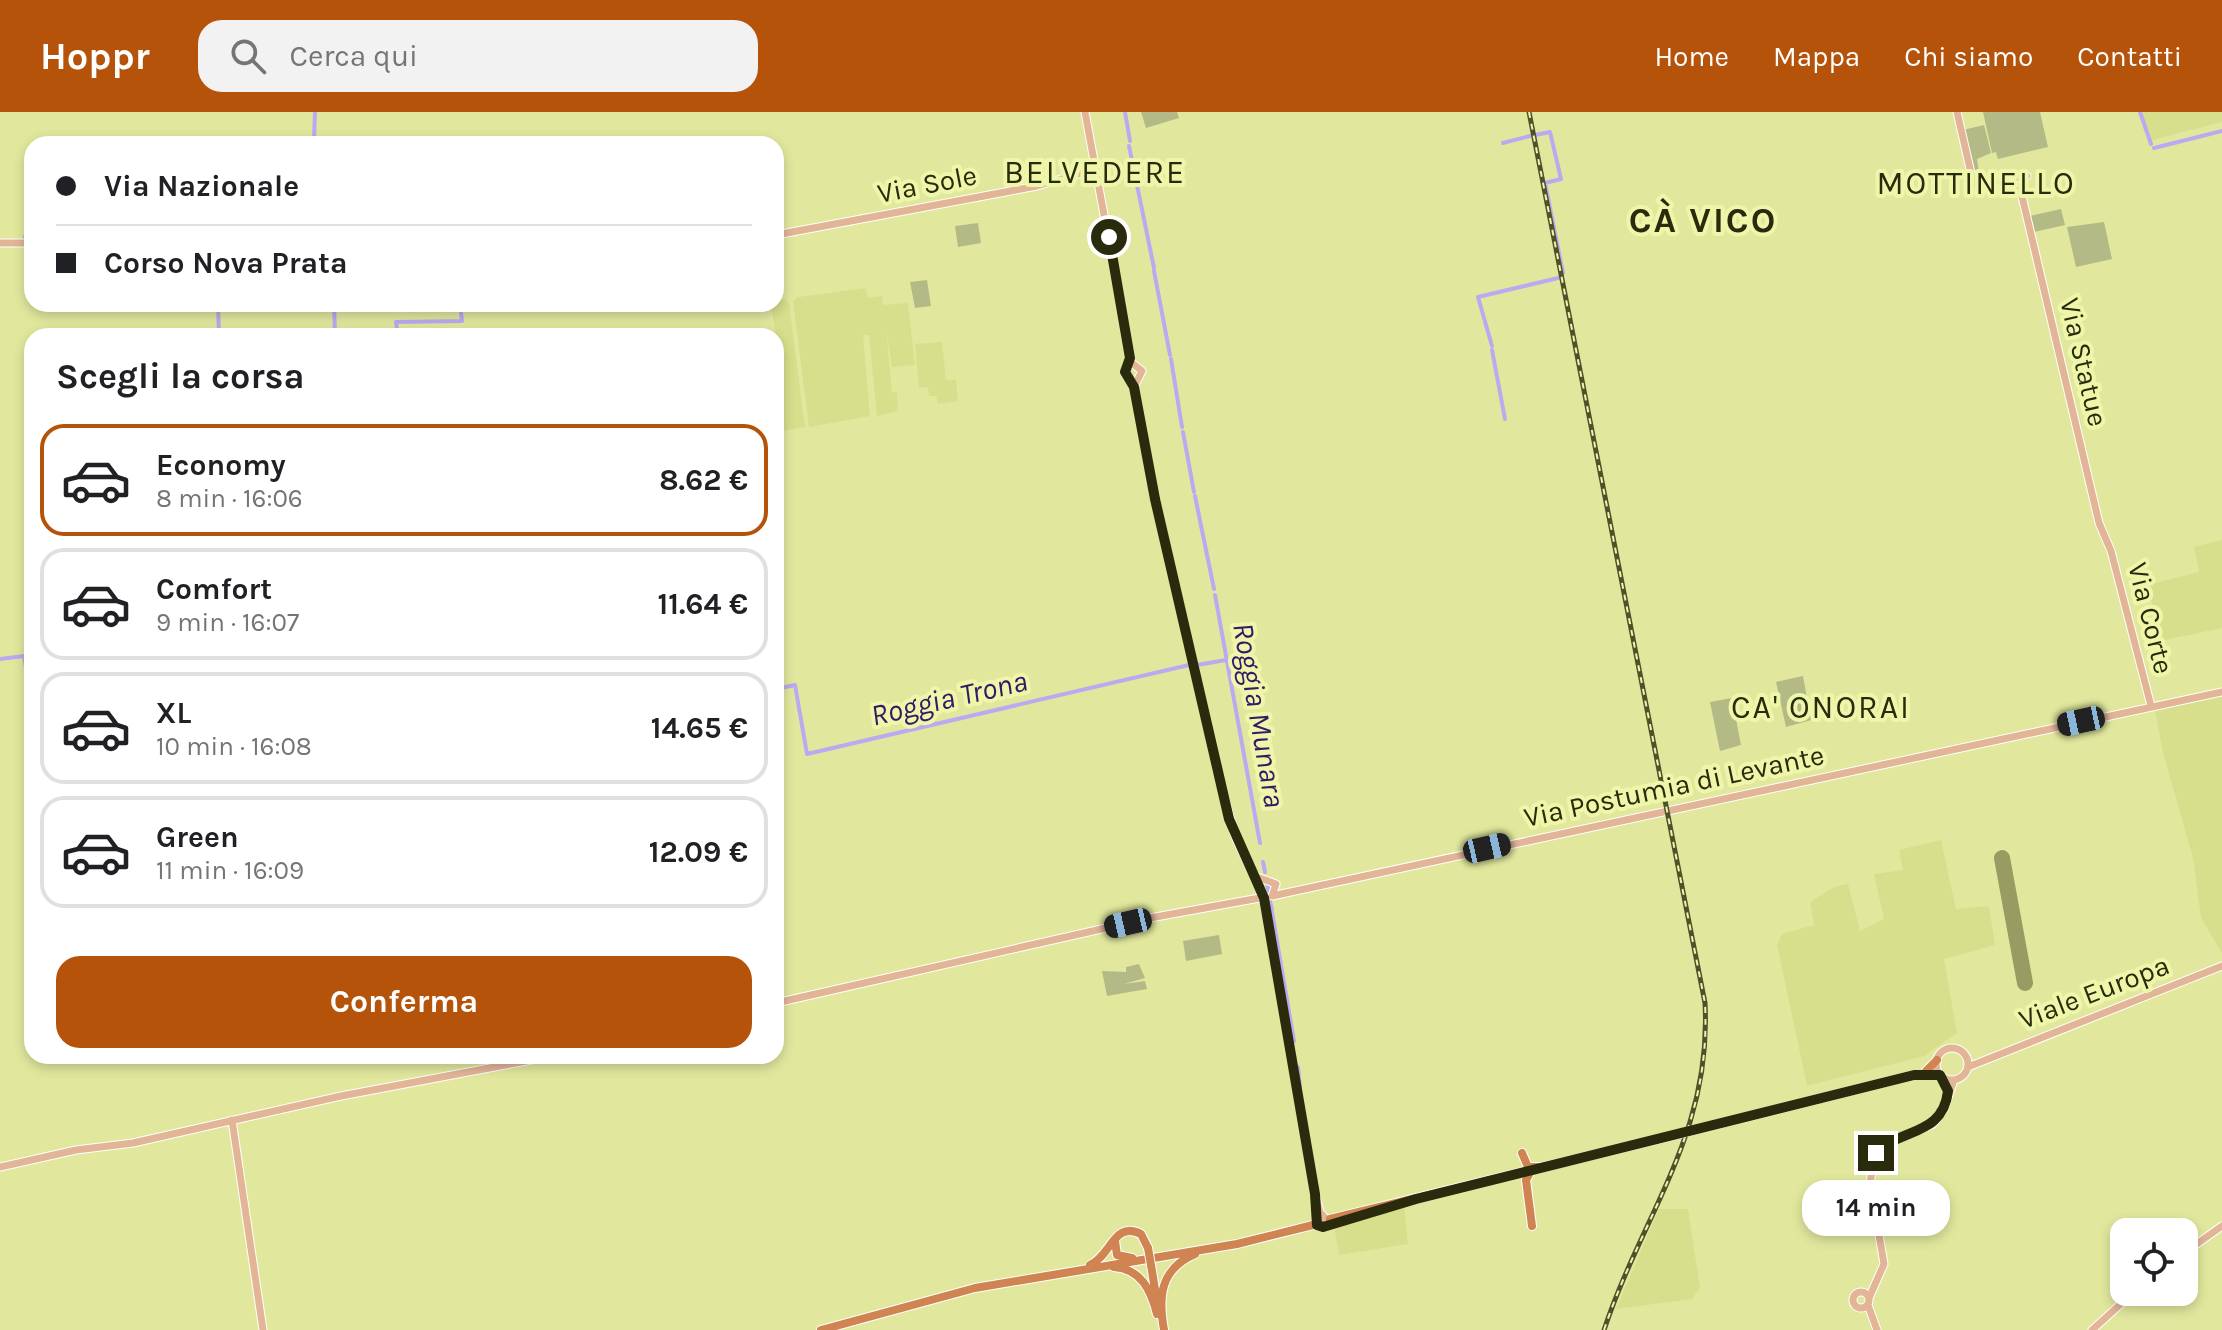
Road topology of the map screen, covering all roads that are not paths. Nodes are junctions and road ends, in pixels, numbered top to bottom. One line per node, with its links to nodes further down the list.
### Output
1 (1085, 112): 3 (main road)
2 (1957, 112): 9 (main road, Via Statue)
3 (1092, 172): 4 (main road, Via Sole); 7 (main road)
4 (784, 234)
5 (0, 243): 6 (main road)
6 (24, 243)
7 (1130, 362): 8 (main road); 8 (main road)
8 (1133, 382): 12 (main road)
9 (2107, 541): 11 (main road, Via Corte)
10 (2222, 692): 11 (main road, Via Postumia di Levante)
11 (2151, 706): 12 (main road, Via Postumia di Levante)
12 (1264, 896): 14 (main road, Via Postumia di Levante); 29 (main road)
13 (2222, 966): 16 (main road, Viale Europa)
14 (784, 1001)
15 (1937, 1060): 16 (main road); 18 (highway); 19 (main road)
16 (1968, 1062): 20 (main road)
17 (513, 1064): 22 (main road)
18 (1914, 1075): 19 (highway); 23 (highway, bridge)
19 (1942, 1076): 20 (main road); 21 (main road)
20 (1954, 1080): 21 (main road)
21 (1948, 1091): 42 (main road)
22 (232, 1120): 24 (main road); 39 (main road)
23 (1557, 1164): 25 (highway); 26 (highway)
24 (0, 1167)
25 (1532, 1171): 26 (highway); 28 (highway)
26 (1515, 1175): 27 (highway)
27 (1492, 1180): 28 (highway); 29 (highway)
28 (1527, 1188): 30 (highway)
29 (1321, 1220): 34 (highway); 34 (highway)
30 (1532, 1226)
31 (2222, 1226): 33 (main road)
32 (1119, 1233): 35 (highway); 37 (highway); 41 (highway, bridge)
33 (2198, 1243)
34 (1215, 1248): 35 (highway); 41 (highway)
35 (1182, 1253): 36 (highway)
36 (1057, 1273): 37 (highway); 41 (highway)
37 (1032, 1278): 40 (highway)
38 (2118, 1306): 43 (main road)
39 (263, 1330)
40 (821, 1330)
41 (1162, 1330)
42 (1877, 1330)
43 (2092, 1330)

